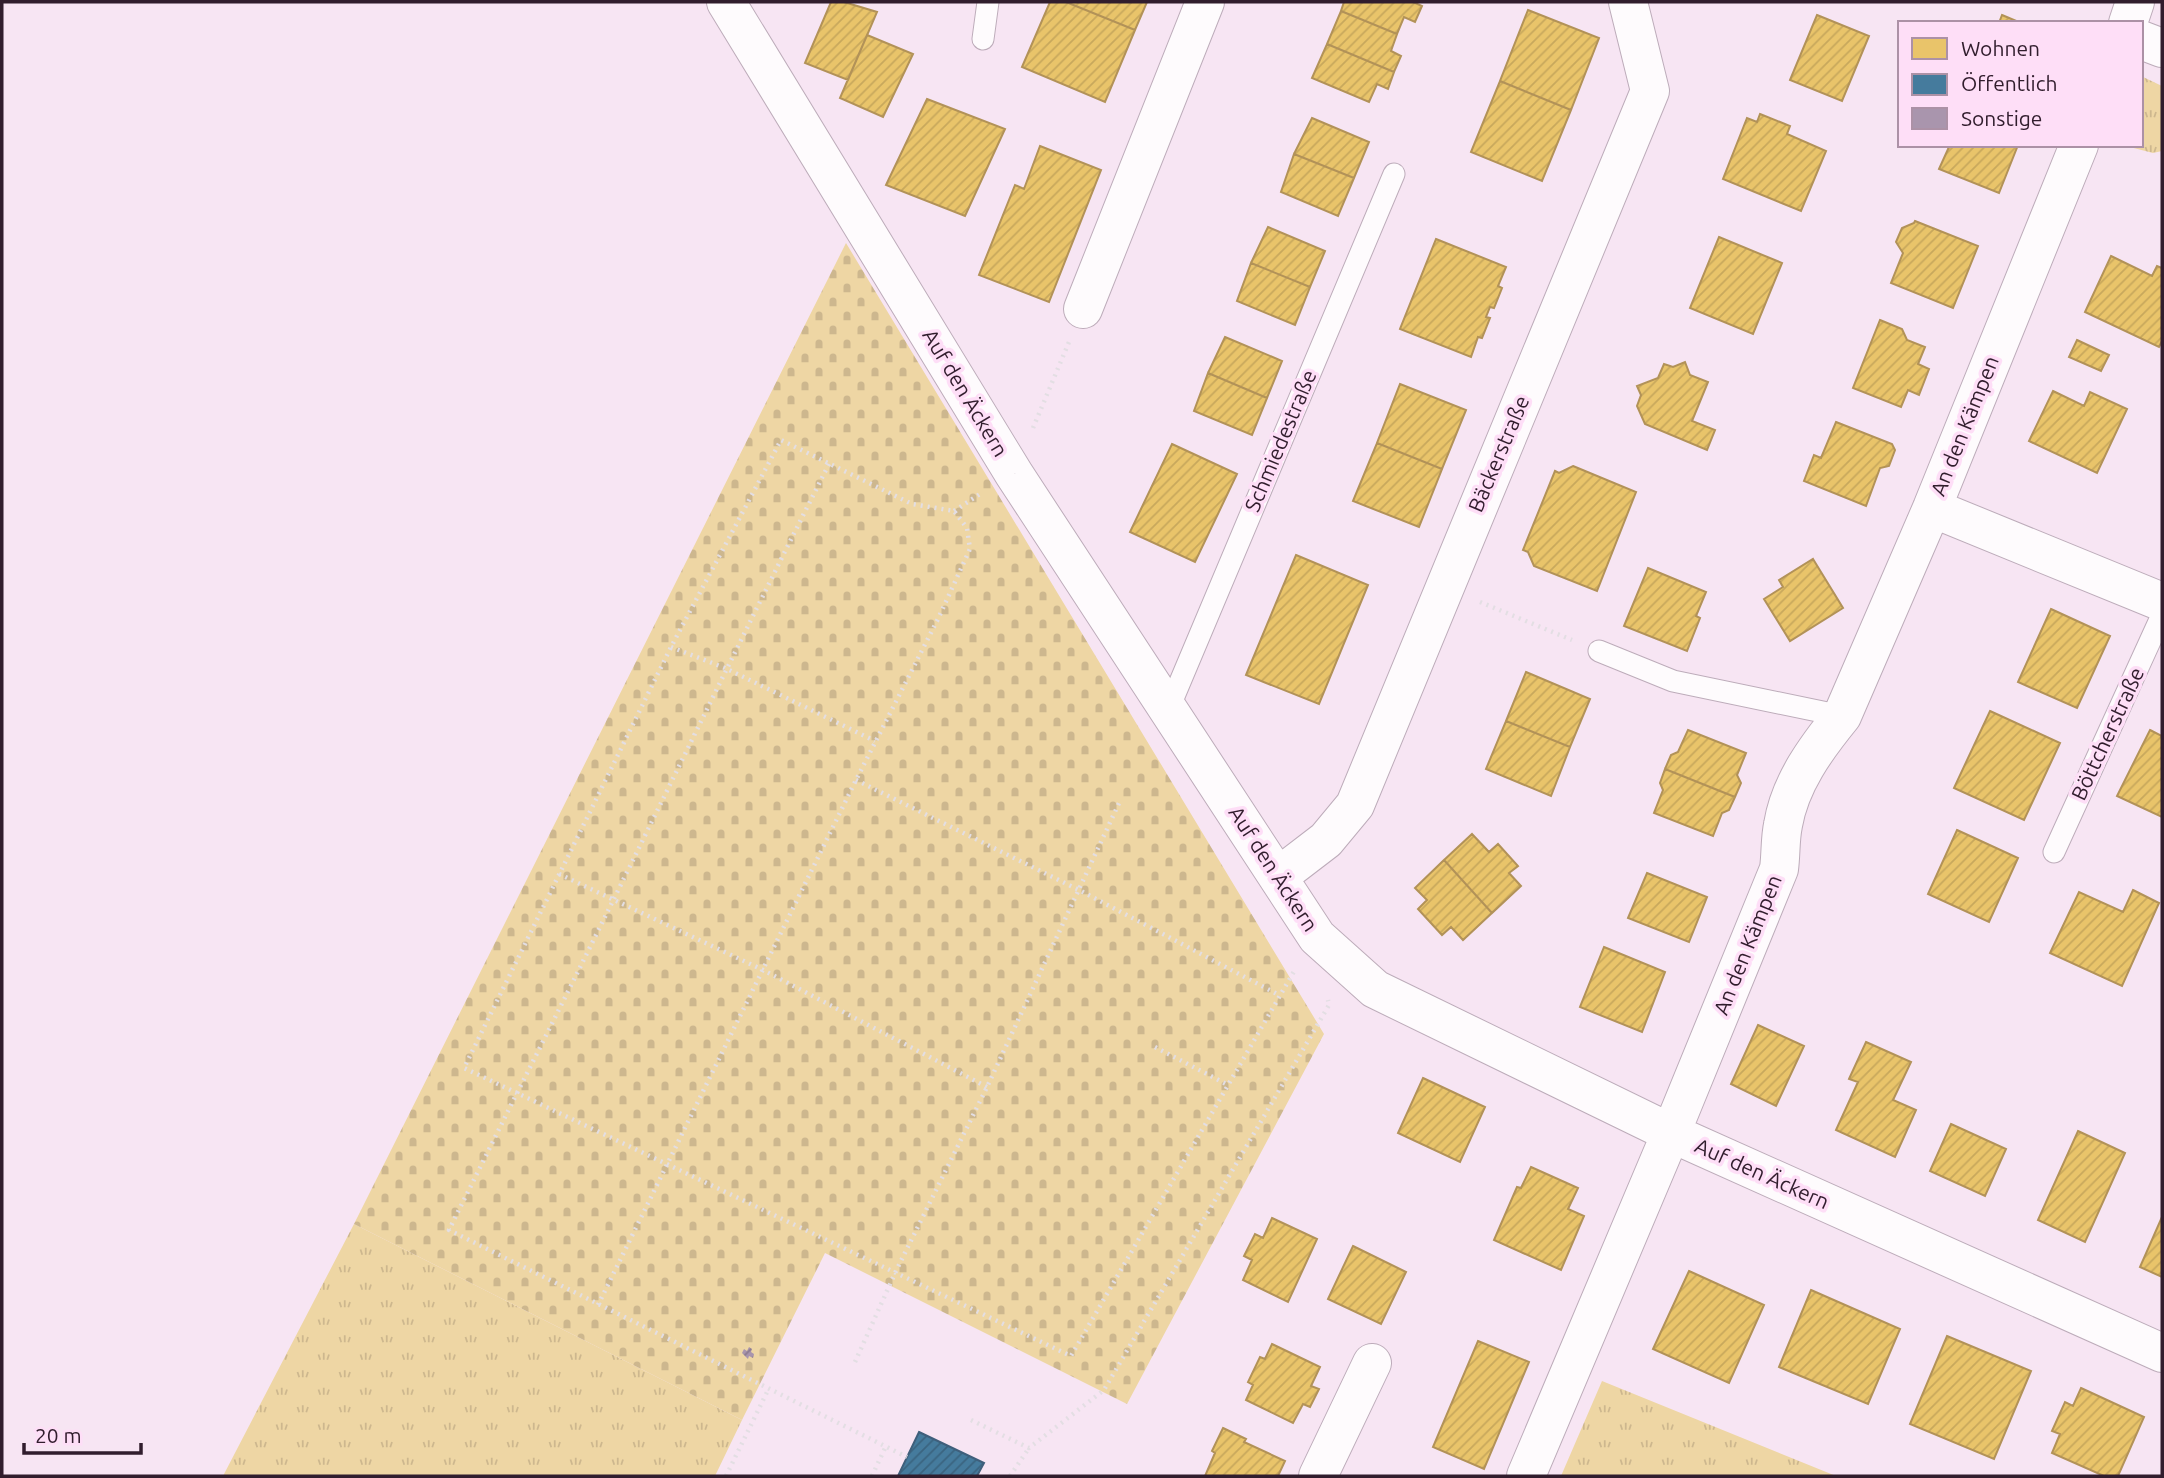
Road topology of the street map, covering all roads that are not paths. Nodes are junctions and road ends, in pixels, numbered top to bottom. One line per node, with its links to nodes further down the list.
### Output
1 (726, 2): 17 (street, Auf den Äckern)
2 (988, 2): 7 (lane)
3 (1205, 2): 12 (street)
4 (1628, 2): 20 (street, Bäckerstraße)
5 (2135, 2): 6 (street)
6 (2129, 21)
7 (983, 38)
8 (2143, 41): 9 (street)
9 (2162, 48)
10 (2078, 147): 13 (street, An den Kämpen)
11 (1394, 174): 17 (lane, Schmiedestraße)
12 (1083, 309)
13 (1932, 508): 14 (street); 18 (street, An den Kämpen)
14 (2162, 602)
15 (2162, 615): 19 (lane, Böttcherstraße)
16 (1599, 651): 18 (lane)
17 (1168, 708): 20 (street, Auf den Äckern)
18 (1842, 716): 21 (street, An den Kämpen)
19 (2054, 852)
20 (1279, 876): 21 (street, Auf den Äckern)
21 (1671, 1133): 22 (street, Auf den Äckern); 25 (street, An den Kämpen)
22 (2162, 1353)
23 (1372, 1363): 24 (street)
24 (1318, 1476)
25 (1526, 1476)

